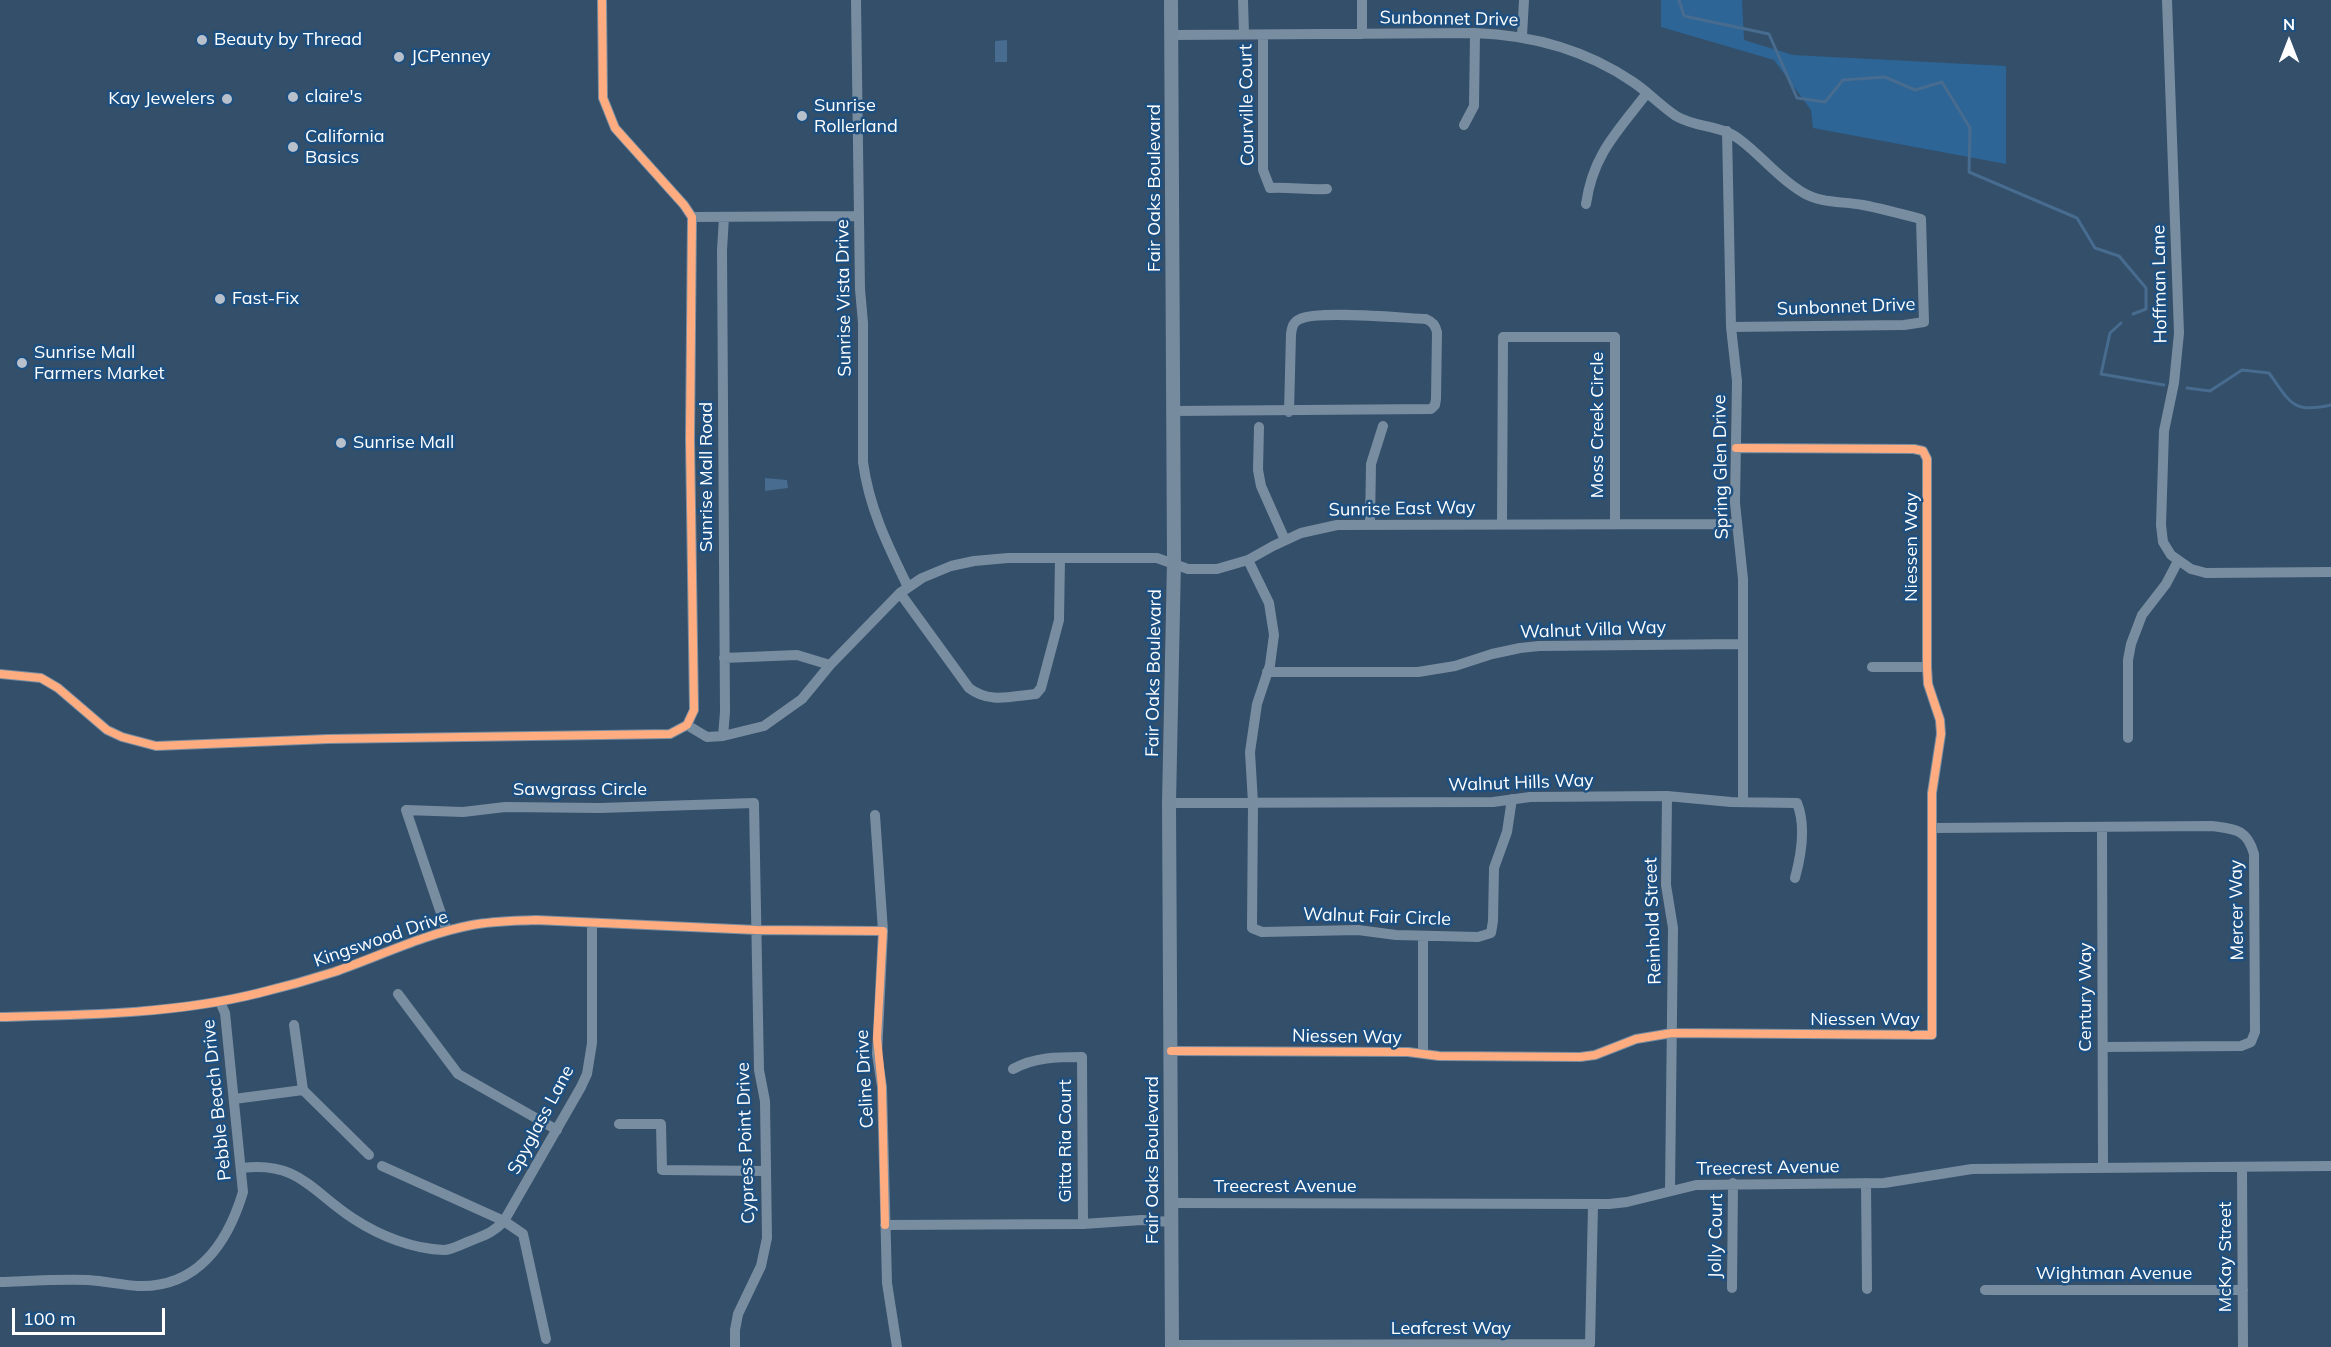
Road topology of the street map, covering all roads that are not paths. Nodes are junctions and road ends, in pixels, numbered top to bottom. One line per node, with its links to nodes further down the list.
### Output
1 (602, 0): 20 (street)
2 (856, 0): 19 (street, Sunrise Vista Drive)
3 (1171, 0): 11 (main road, Fair Oaks Boulevard)
4 (1243, 0): 9 (street)
5 (1362, 0): 10 (street)
6 (1524, 0): 13 (street)
7 (2167, 0): 35 (street, Hoffman Lane)
8 (1475, 33): 10 (street, Sunbonnet Drive); 13 (street, Sunbonnet Drive); 15 (street)
9 (1244, 34): 11 (street, Sunbonnet Drive); 12 (street, Sunbonnet Drive)
10 (1362, 34): 12 (street, Sunbonnet Drive)
11 (1171, 35): 23 (main road, Fair Oaks Boulevard)
12 (1263, 35): 17 (street, Courville Court)
13 (1522, 36): 14 (street, Sunbonnet Drive)
14 (1647, 93): 16 (street, Sunbonnet Drive); 18 (street)
15 (1464, 125)
16 (1726, 131): 22 (street, Spring Glen Drive); 22 (street, Sunbonnet Drive)
17 (1327, 189)
18 (1586, 204)
19 (859, 216): 21 (street); 38 (street, Sunrise Vista Drive)
20 (692, 217): 21 (street); 46 (street)
21 (724, 217): 40 (street, Sunrise Mall Road)
22 (1731, 327): 27 (street, Spring Glen Drive)
23 (1173, 411): 24 (street); 36 (main road, Fair Oaks Boulevard)
24 (1289, 412): 24 (street)
25 (1383, 426): 29 (street)
26 (1258, 427): 32 (street)
27 (1736, 448): 31 (street, Spring Glen Drive); 43 (street, Niessen Way)
28 (1615, 523): 30 (street, Sunrise East Way); 30 (street, Moss Creek Circle); 31 (street, Sunrise East Way)
29 (1370, 524): 30 (street, Sunrise East Way); 32 (street, Sunrise East Way)
30 (1502, 524)
31 (1736, 524): 39 (street, Spring Glen Drive)
32 (1285, 540): 34 (street, Sunrise East Way)
33 (1060, 558): 36 (street, Sunrise East Way); 38 (street, Sunrise East Way); 38 (street, Sunrise Vista Drive)
34 (1248, 560): 36 (street, Sunrise East Way); 44 (street)
35 (2178, 561): 37 (street); 48 (street)
36 (1174, 562): 52 (main road, Fair Oaks Boulevard)
37 (2331, 572)
38 (904, 590): 41 (street, Sunrise East Way)
39 (1743, 644): 44 (street, Walnut Villa Way); 51 (street, Spring Glen Drive)
40 (724, 658): 41 (street); 47 (street, Sunrise Mall Road)
41 (830, 665): 47 (street, Sunrise East Way)
42 (1872, 667): 43 (street)
43 (1927, 667): 56 (street, Niessen Way)
44 (1267, 672): 53 (street)
45 (0, 674): 46 (street)
46 (687, 725): 47 (street, Sunrise East Way)
47 (723, 736)
48 (2128, 738)
49 (1667, 796): 50 (street, Walnut Hills Way); 51 (street, Walnut Hills Way); 67 (street, Reinhold Street)
50 (1512, 799): 53 (street, Walnut Hills Way); 62 (street, Walnut Fair Circle)
51 (1743, 802): 57 (street, Walnut Hills Way)
52 (1169, 803): 53 (street, Walnut Hills Way); 69 (main road, Fair Oaks Boulevard)
53 (1252, 803): 62 (street, Walnut Fair Circle)
54 (875, 815): 61 (street, Celine Drive)
55 (2102, 827): 56 (street, Mercer Way); 68 (street, Century Way); 68 (street, Mercer Way)
56 (1933, 828): 67 (street, Niessen Way)
57 (1795, 878)
58 (592, 923): 59 (street, Kingswood Drive); 60 (street, Kingswood Drive); 75 (street, Spyglass Lane)
59 (758, 930): 60 (street, Sawgrass Circle); 61 (street, Kingswood Drive); 82 (street, Cypress Point Drive)
60 (447, 931): 64 (street, Kingswood Drive)
61 (883, 931): 91 (street, Celine Drive)
62 (1423, 936): 70 (street)
63 (398, 994): 75 (street)
64 (220, 1002): 65 (street, Kingswood Drive); 73 (street, Pebble Beach Drive)
65 (0, 1017)
66 (294, 1025): 72 (street)
67 (1672, 1033): 70 (street, Niessen Way); 85 (street, Reinhold Street)
68 (2103, 1047): 81 (street, Century Way)
69 (1171, 1051): 70 (street, Niessen Way); 86 (main road, Fair Oaks Boulevard)
70 (1423, 1054)
71 (1013, 1069): 90 (street, Gitta Ria Court)
72 (303, 1090): 73 (street); 76 (street)
73 (234, 1099): 80 (street, Pebble Beach Drive)
74 (619, 1124): 82 (street)
75 (557, 1130): 88 (street, Spyglass Lane)
76 (369, 1155)
77 (382, 1166): 88 (street)
78 (2331, 1166): 79 (street, Treecrest Avenue)
79 (2242, 1167): 81 (street, Treecrest Avenue); 96 (street, McKay Street)
80 (242, 1168): 88 (street, Spyglass Lane); 92 (street, Pebble Beach Drive)
81 (2103, 1168): 84 (street, Treecrest Avenue)
82 (766, 1171): 101 (street, Cypress Point Drive)
83 (1733, 1183): 84 (street, Treecrest Avenue); 85 (street, Treecrest Avenue); 93 (street, Jolly Court)
84 (1866, 1183): 94 (street)
85 (1670, 1190): 87 (street, Treecrest Avenue)
86 (1172, 1203): 87 (street, Treecrest Avenue); 89 (main road, Fair Oaks Boulevard)
87 (1593, 1204): 100 (street, Leafcrest Way)
88 (504, 1221): 97 (street)
89 (1172, 1222): 90 (street); 99 (main road, Fair Oaks Boulevard)
90 (1083, 1224): 91 (street)
91 (885, 1225): 98 (street, Celine Drive)
92 (0, 1282)
93 (1732, 1288)
94 (1867, 1289)
95 (1985, 1290): 96 (street, Wightman Avenue)
96 (2243, 1290): 102 (street, McKay Street)
97 (546, 1339)
98 (894, 1346)
99 (1172, 1346): 100 (street, Leafcrest Way)
100 (1458, 1346)
101 (735, 1347)
102 (2243, 1347)

